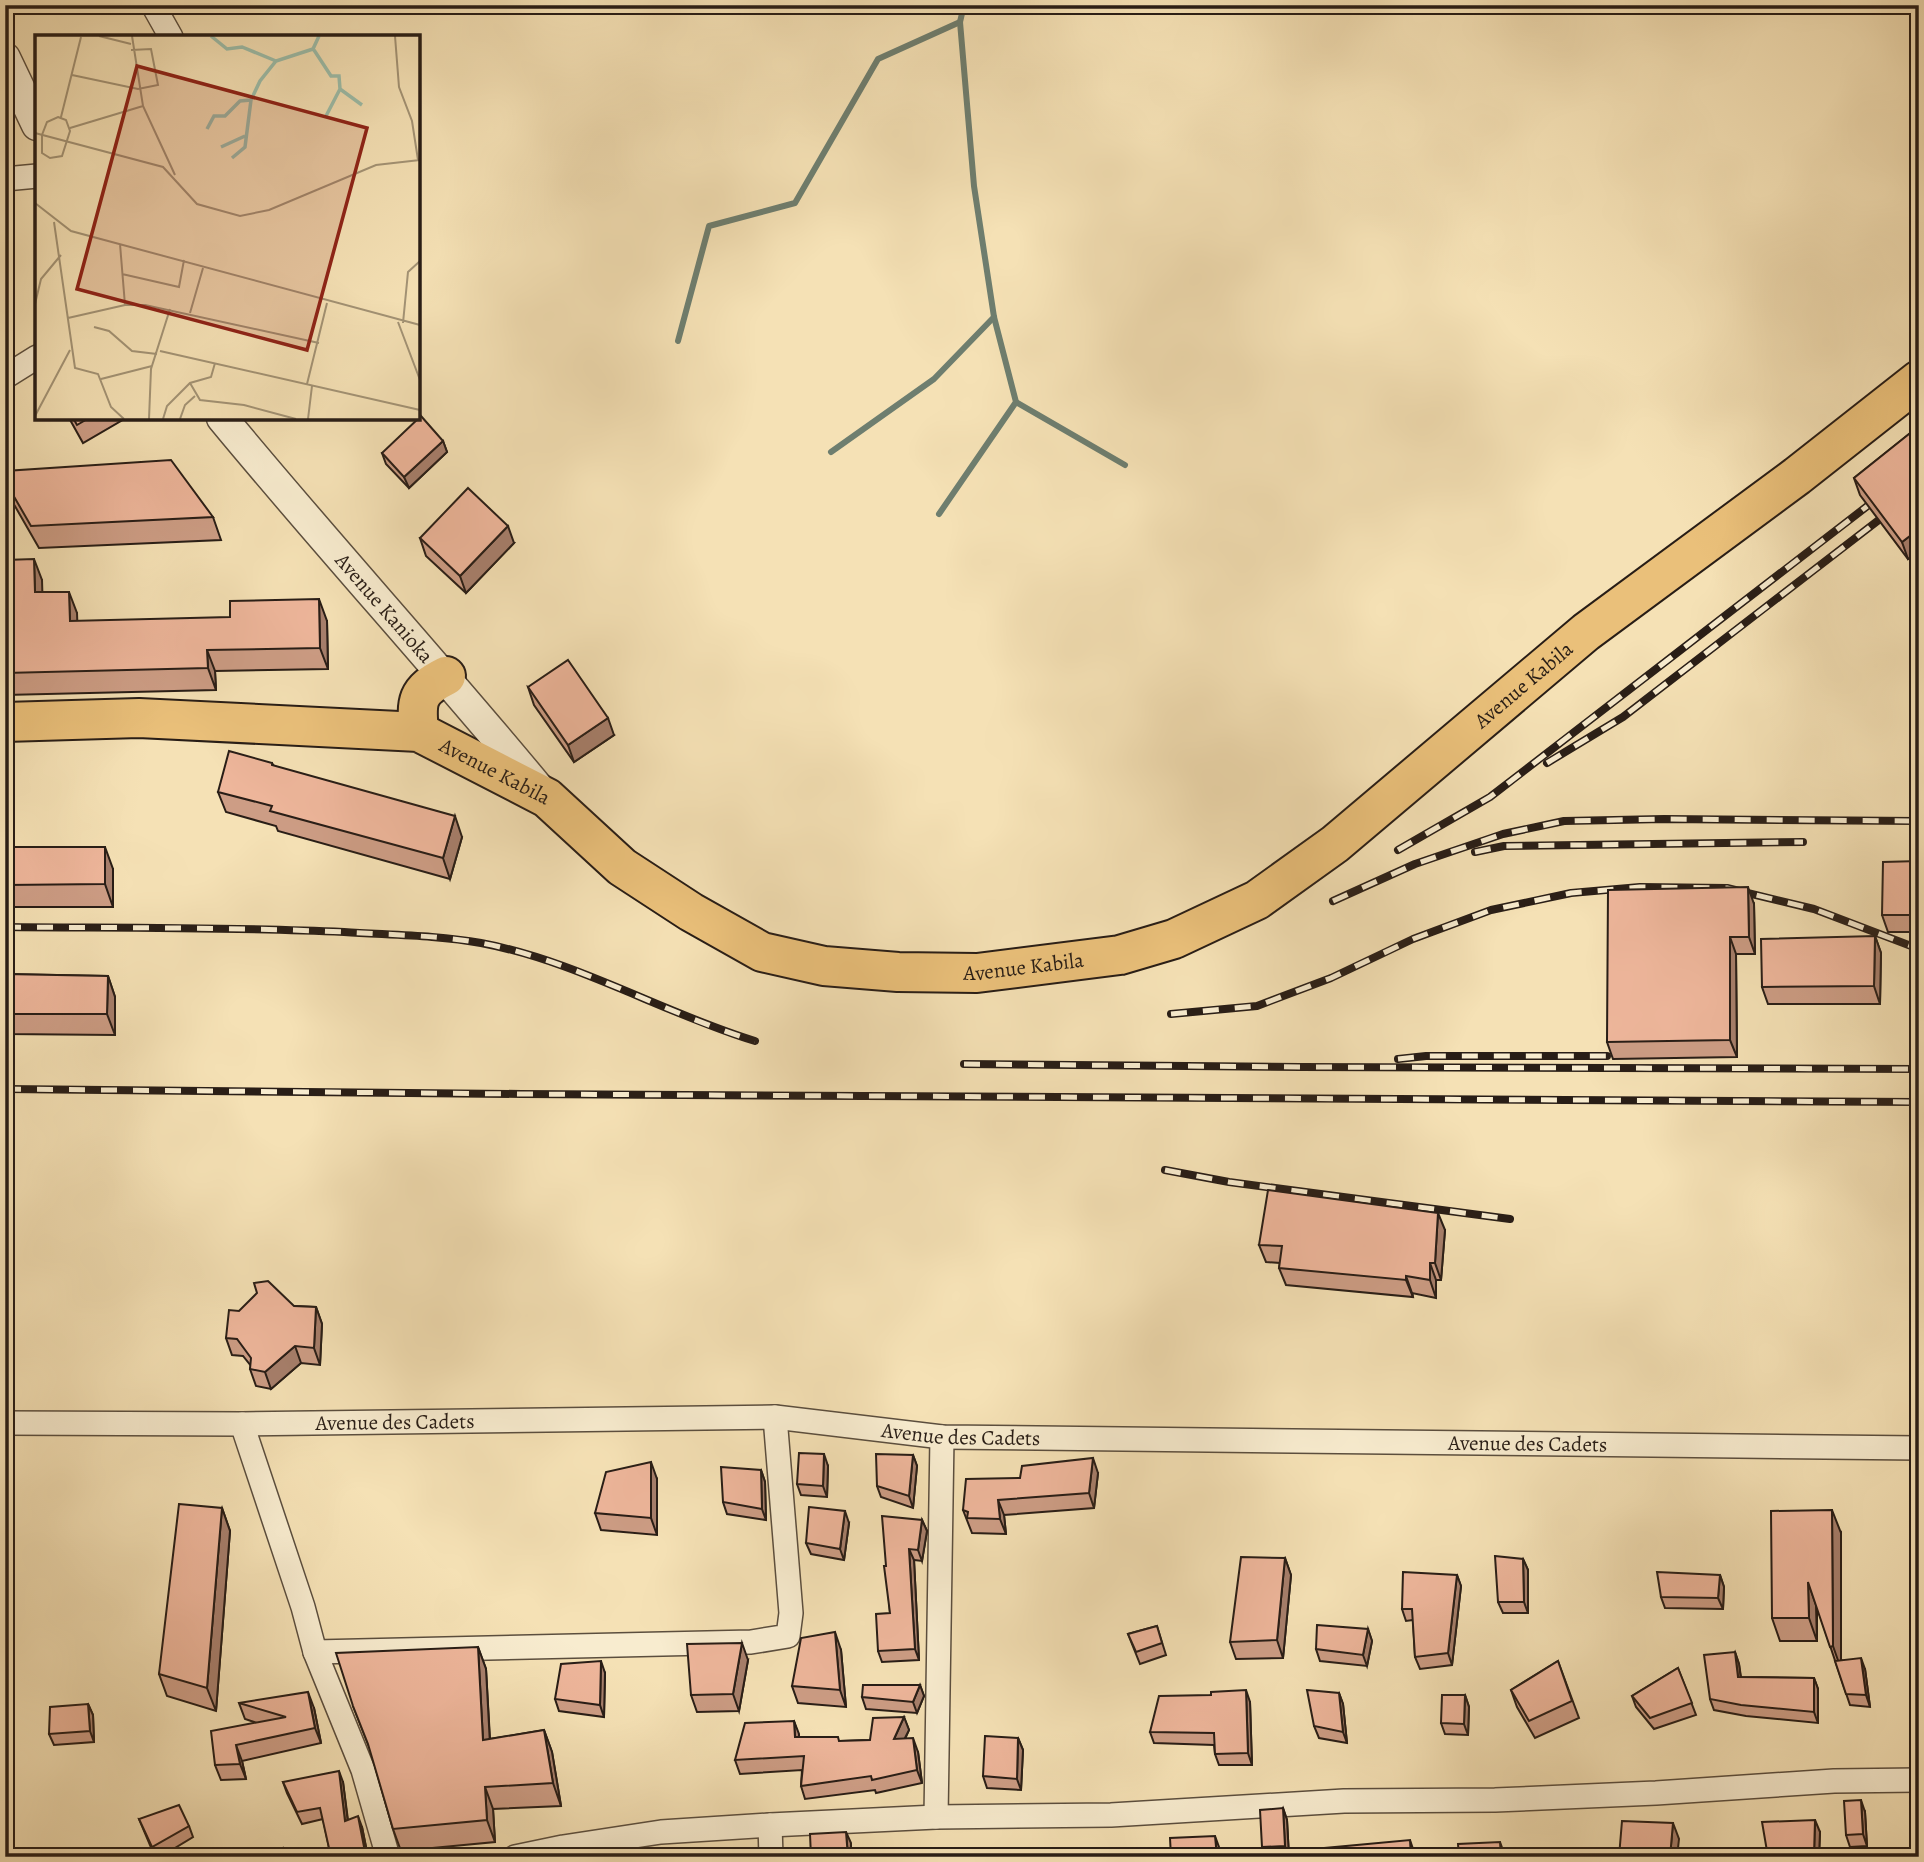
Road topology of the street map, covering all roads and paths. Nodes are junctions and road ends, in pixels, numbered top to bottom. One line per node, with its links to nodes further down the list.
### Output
1 (153, 5): 2 (street)
2 (171, 35)
3 (5, 58): 4 (street)
4 (35, 121)
5 (35, 176): 6 (street)
6 (5, 179)
7 (35, 358): 8 (street)
8 (5, 377)
9 (1919, 380): 14 (highway, Avenue Kabila)
10 (224, 420): 11 (street, Avenue Kanioka)
11 (446, 676): 13 (highway); 14 (street, Avenue Kanioka)
12 (5, 722): 13 (highway, Avenue Kabila)
13 (419, 732): 14 (highway, Avenue Kabila)
14 (547, 798)
15 (775, 1417): 17 (street, Avenue des Cadets); 18 (street, Avenue des Cadets); 20 (street)
16 (5, 1423): 17 (street, Avenue des Cadets)
17 (242, 1424): 20 (street)
18 (942, 1437): 19 (street, Avenue des Cadets); 22 (street)
19 (1919, 1448)
20 (315, 1652): 24 (street)
21 (1919, 1780): 22 (street)
22 (936, 1817): 23 (street)
23 (770, 1825): 25 (street); 26 (street)
24 (388, 1857)
25 (515, 1857)
26 (771, 1857)

